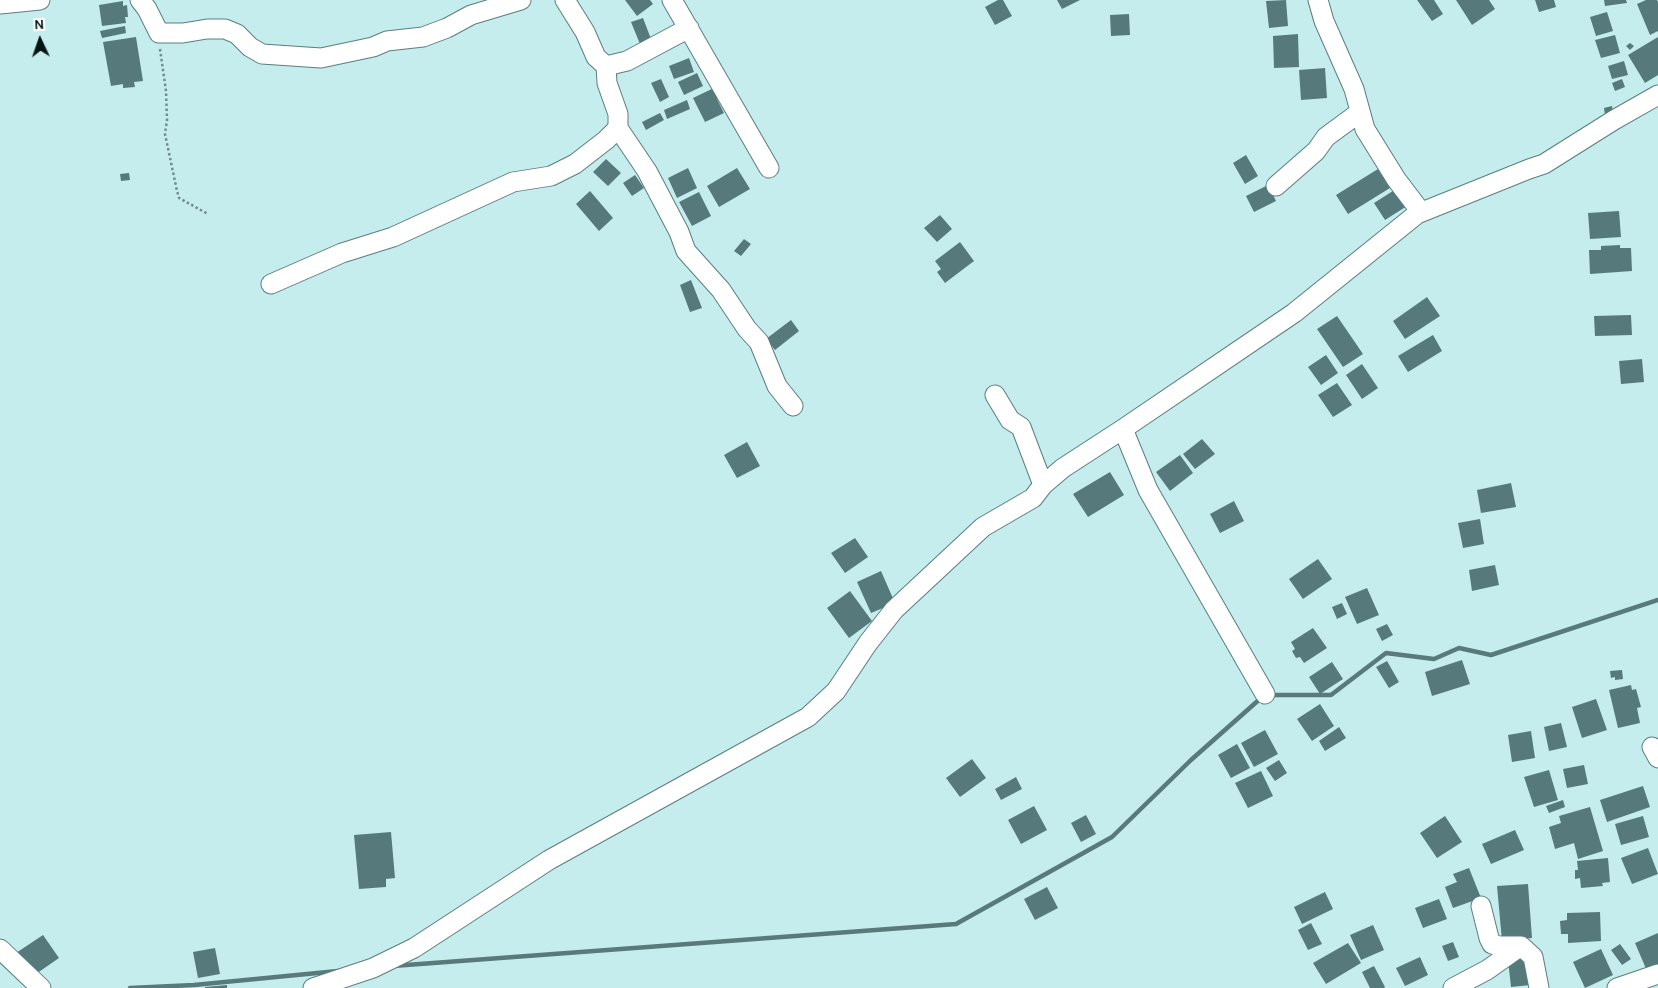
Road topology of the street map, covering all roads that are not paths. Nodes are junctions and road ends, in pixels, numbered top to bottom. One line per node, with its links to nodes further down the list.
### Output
1 (40, 0): 7 (street)
2 (140, 0): 3 (street)
3 (520, 0)
4 (565, 0): 9 (street)
5 (672, 0): 8 (street)
6 (1318, 0): 11 (street)
7 (0, 4)
8 (689, 28): 9 (street); 13 (street)
9 (606, 66): 12 (street)
10 (1658, 95): 15 (street)
11 (1360, 112): 14 (street); 15 (street)
12 (618, 128): 16 (street); 18 (street)
13 (770, 168)
14 (1276, 186)
15 (1422, 212): 19 (street)
16 (271, 284)
17 (995, 395): 20 (street)
18 (793, 406)
19 (1123, 429): 20 (street); 21 (street)
20 (1043, 485): 27 (street)
21 (1265, 694)
22 (1480, 906): 23 (street)
23 (1521, 946): 28 (street); 29 (street)
24 (0, 949): 26 (street)
25 (1658, 974): 30 (street)
26 (40, 988)
27 (313, 988)
28 (1453, 988)
29 (1539, 988)
30 (1617, 988)

